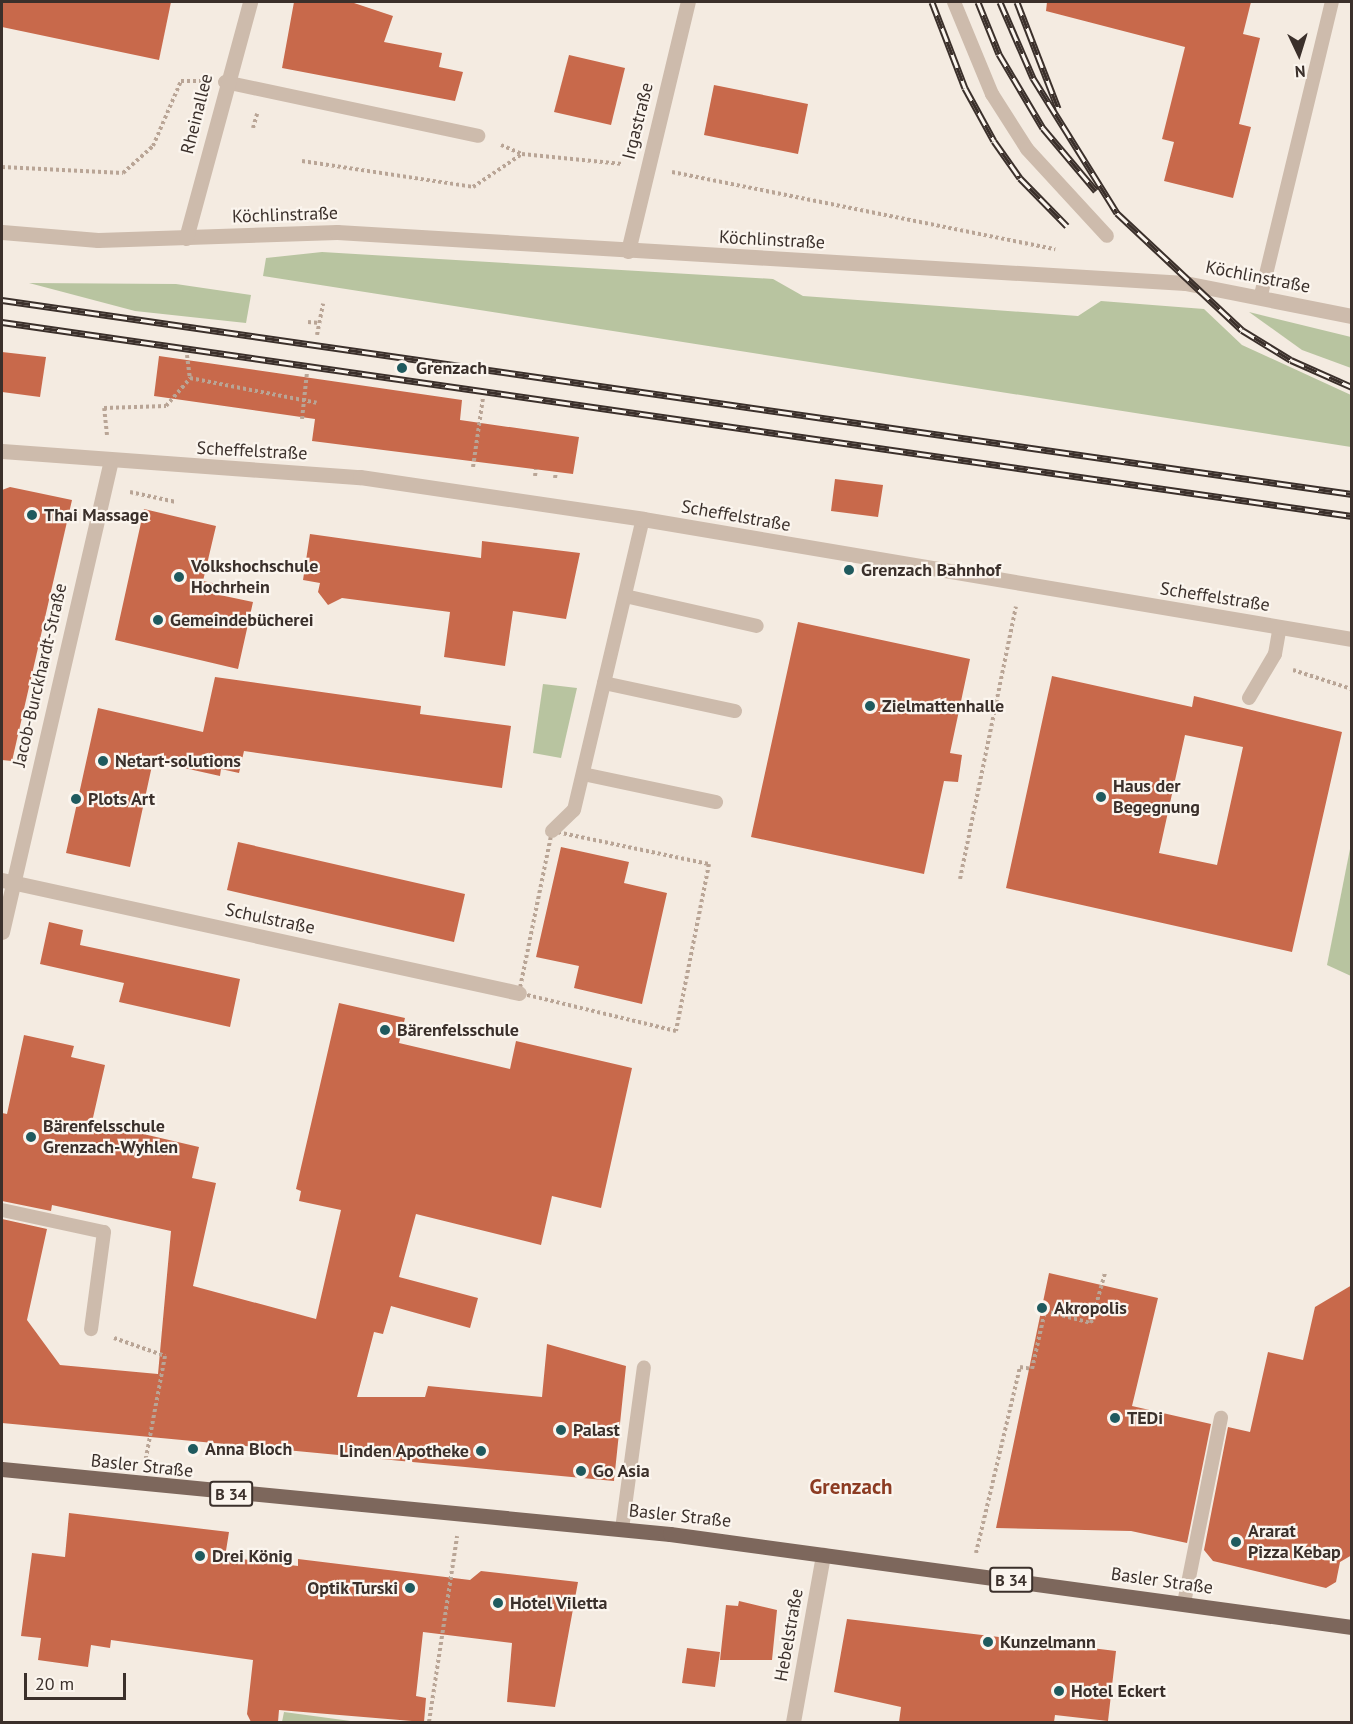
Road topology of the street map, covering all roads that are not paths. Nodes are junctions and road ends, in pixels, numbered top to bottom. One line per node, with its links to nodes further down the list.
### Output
1 (250, 2): 5 (street, Rheinallee)
2 (688, 2): 10 (street, Irgastraße)
3 (954, 2): 8 (lane)
4 (1332, 2): 11 (lane)
5 (225, 82): 6 (lane); 9 (street, Rheinallee)
6 (478, 136)
7 (2, 232): 9 (street, Köchlinstraße)
8 (1107, 236)
9 (186, 238): 10 (street, Köchlinstraße)
10 (628, 251): 11 (street, Köchlinstraße)
11 (1261, 295): 12 (street, Köchlinstraße)
12 (1352, 316)
13 (2, 451): 14 (street, Scheffelstraße)
14 (110, 463): 15 (street, Scheffelstraße); 26 (street, Jacob-Burckhardt-Straße)
15 (644, 519): 16 (lane); 18 (street, Scheffelstraße)
16 (624, 596): 17 (lane); 20 (lane)
17 (757, 626)
18 (1280, 627): 19 (street, Scheffelstraße); 21 (lane)
19 (1352, 639)
20 (604, 683): 22 (lane); 23 (lane)
21 (1249, 698)
22 (735, 711)
23 (583, 774): 24 (lane); 25 (lane)
24 (716, 802)
25 (552, 831)
26 (6, 881): 27 (street, Jacob-Burckhardt-Straße); 28 (street, Schulstraße)
27 (2, 932)
28 (519, 993)
29 (2, 1210): 30 (lane)
30 (91, 1329)
31 (644, 1367): 34 (lane)
32 (1221, 1418): 36 (lane)
33 (2, 1469): 34 (main road, Basler Straße / B 34)
34 (622, 1529): 35 (main road, Basler Straße / B 34)
35 (823, 1555): 36 (main road, Basler Straße / B 34); 38 (street, Hebelstraße)
36 (1184, 1603): 37 (main road, Basler Straße / B 34)
37 (1352, 1627)
38 (794, 1722)

